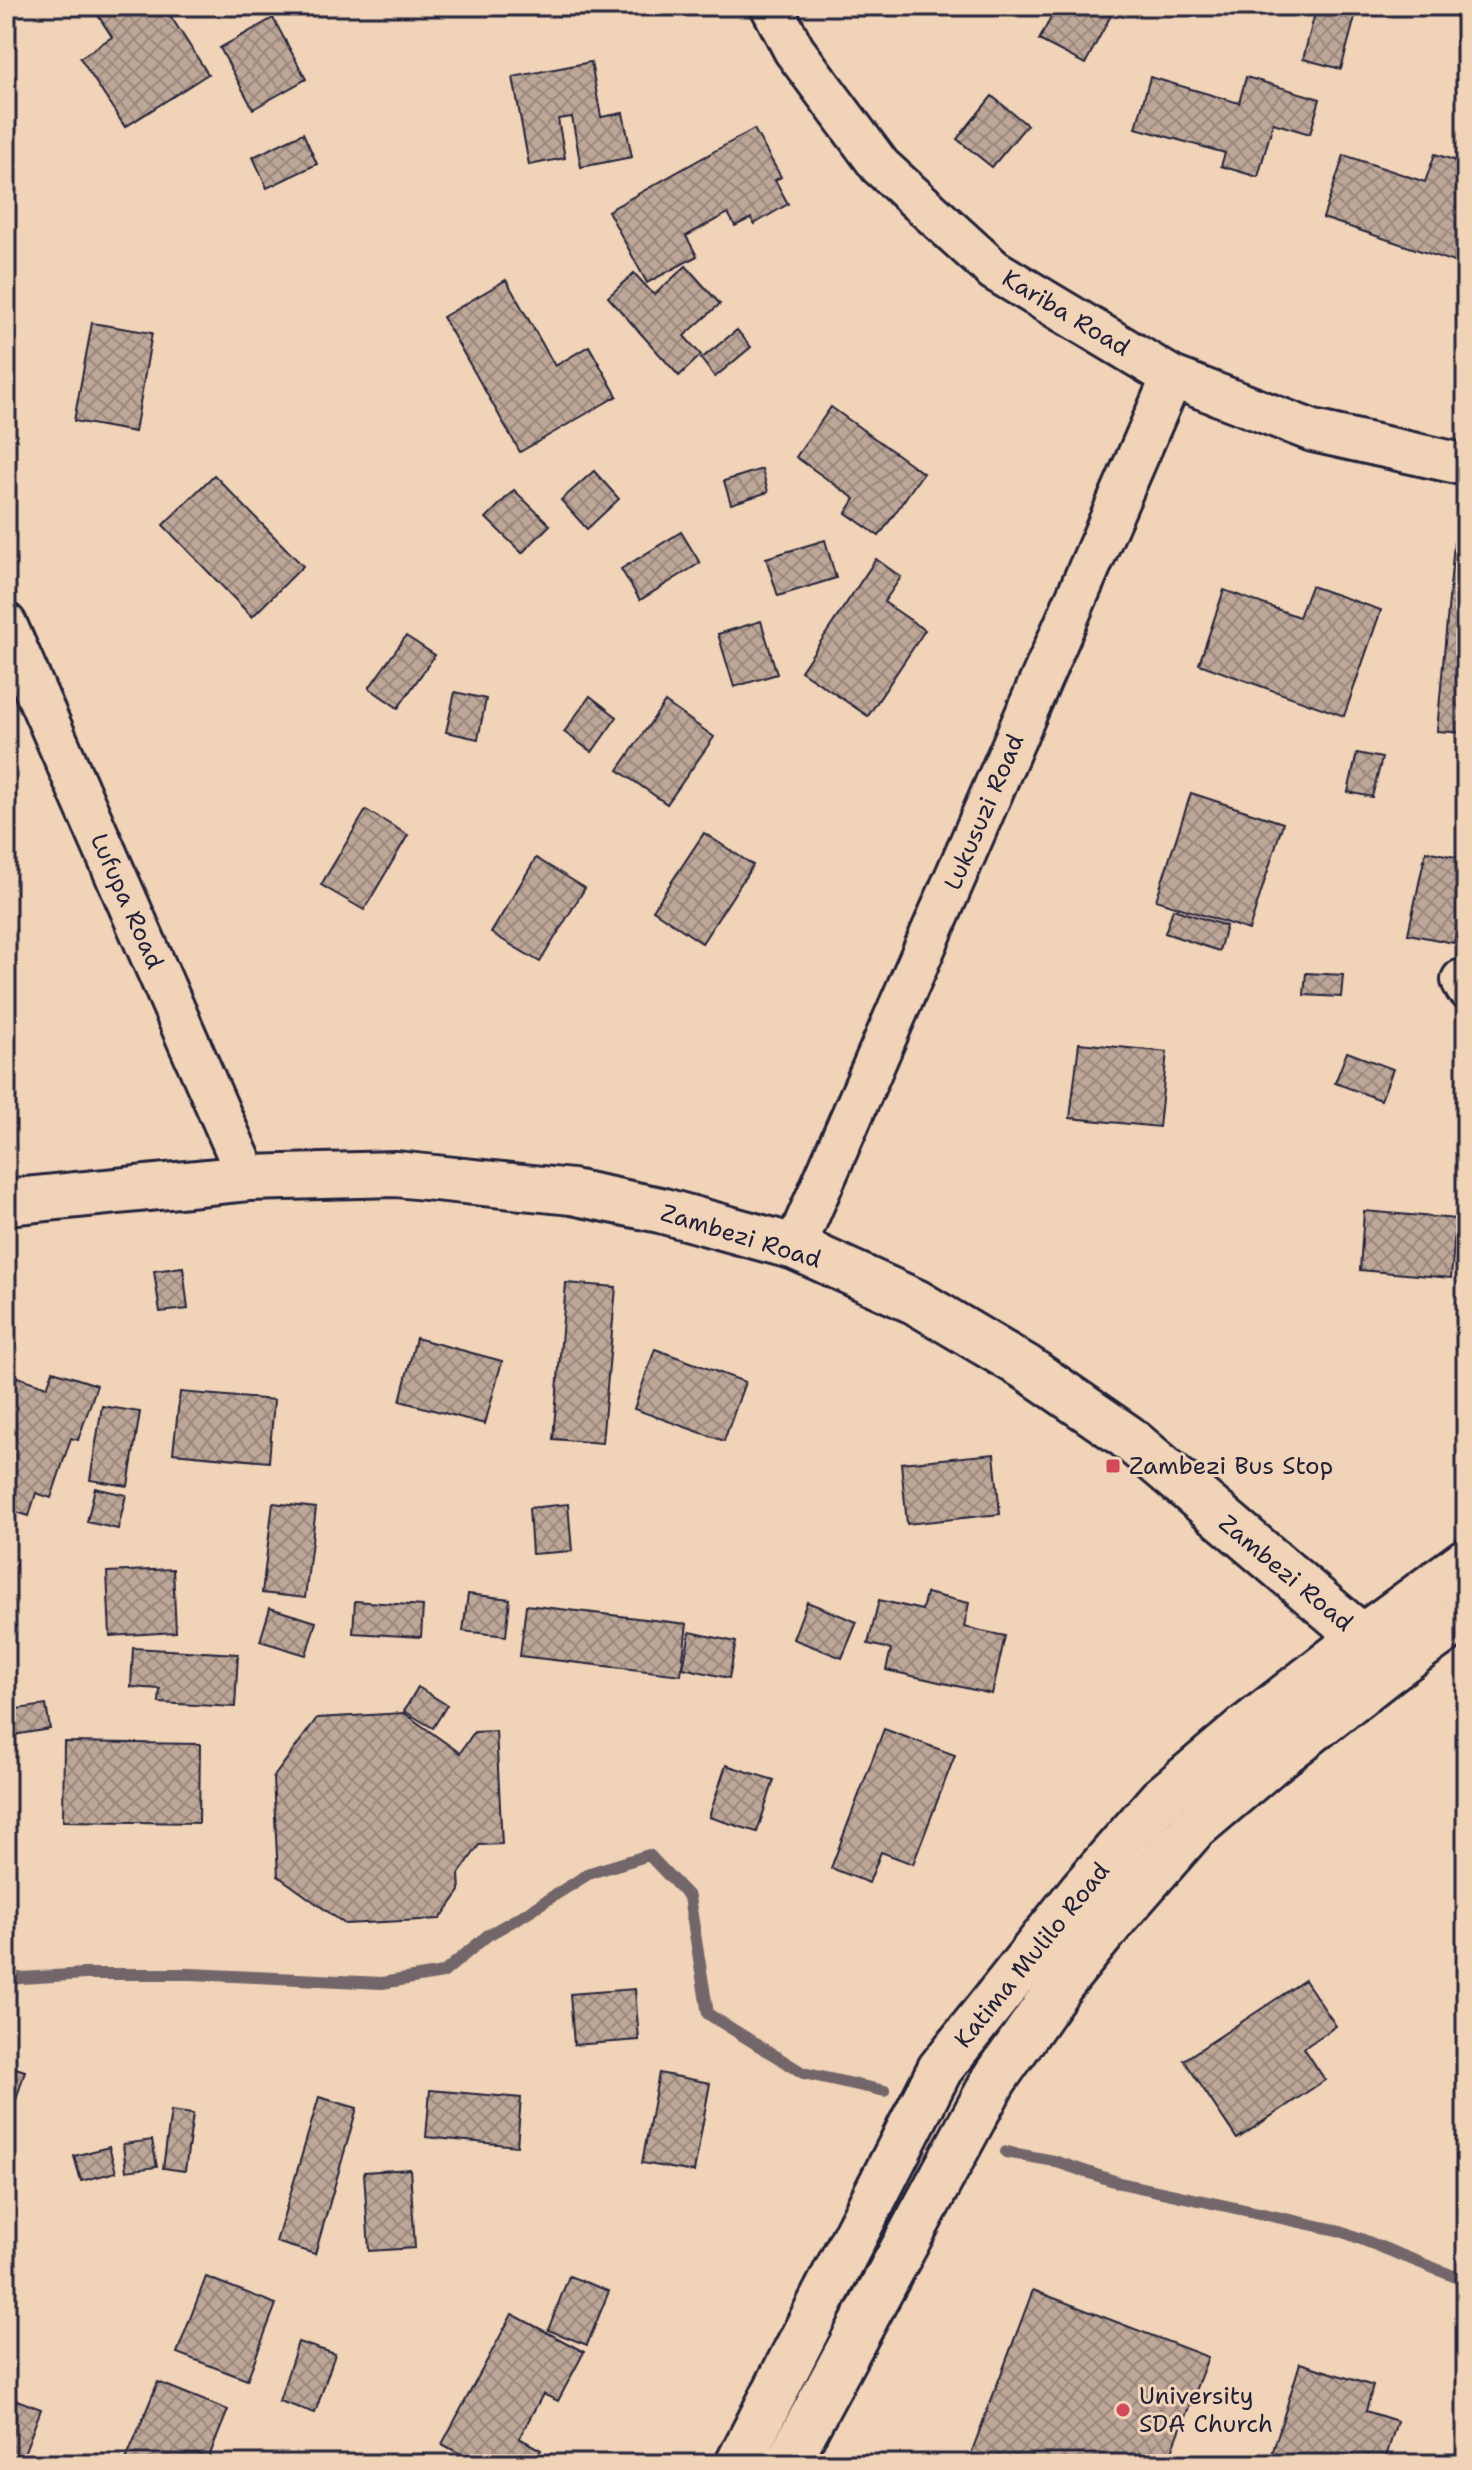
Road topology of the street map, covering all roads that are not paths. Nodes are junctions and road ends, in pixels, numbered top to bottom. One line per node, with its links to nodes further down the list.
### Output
1 (771, 6): 2 (street, Kariba Road)
2 (1172, 377): 3 (street, Kariba Road); 7 (street, Lukusuzi Road)
3 (1466, 465)
4 (6, 624): 5 (street, Lufupa Road)
5 (248, 1178): 6 (main road, Zambezi Road); 7 (main road, Zambezi Road)
6 (6, 1202)
7 (795, 1247): 10 (main road, Zambezi Road)
8 (1466, 1561): 10 (main road, Katima Mulilo Road)
9 (1466, 1615): 11 (main road, Katima Mulilo Road)
10 (1362, 1637): 11 (main road, Zambezi Road); 12 (main road, Katima Mulilo Road)
11 (1390, 1670): 13 (main road, Katima Mulilo Road)
12 (738, 2464)
13 (787, 2464)

